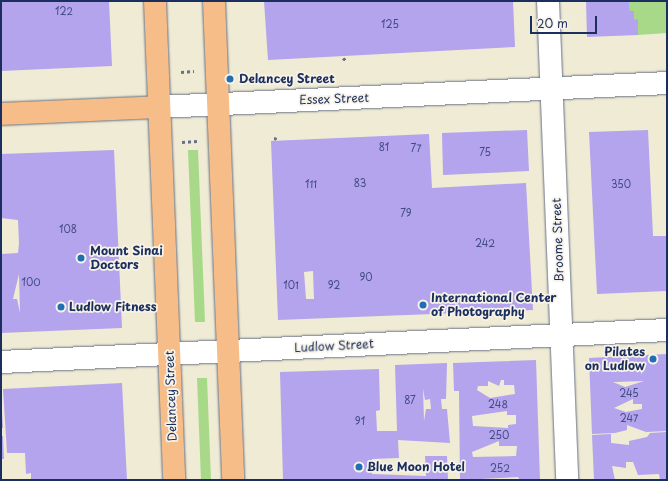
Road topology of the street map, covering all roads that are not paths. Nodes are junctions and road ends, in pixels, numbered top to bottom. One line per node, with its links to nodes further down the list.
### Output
1 (155, 1): 7 (main road, Delancey Street)
2 (214, 1): 6 (main road)
3 (548, 1): 5 (street, Broome Street)
4 (667, 83): 5 (street, Essex Street)
5 (551, 88): 6 (street, Essex Street); 10 (street, Broome Street)
6 (218, 104): 7 (street, Essex Street); 11 (main road)
7 (159, 106): 8 (main road, Essex Street); 12 (main road, Delancey Street)
8 (1, 114)
9 (667, 330): 10 (street, Ludlow Street)
10 (561, 334): 11 (street, Ludlow Street); 16 (street, Broome Street)
11 (228, 351): 12 (street, Ludlow Street); 15 (main road)
12 (170, 354): 13 (street, Ludlow Street); 14 (main road, Delancey Street)
13 (1, 362)
14 (174, 480)
15 (233, 480)
16 (567, 480)

